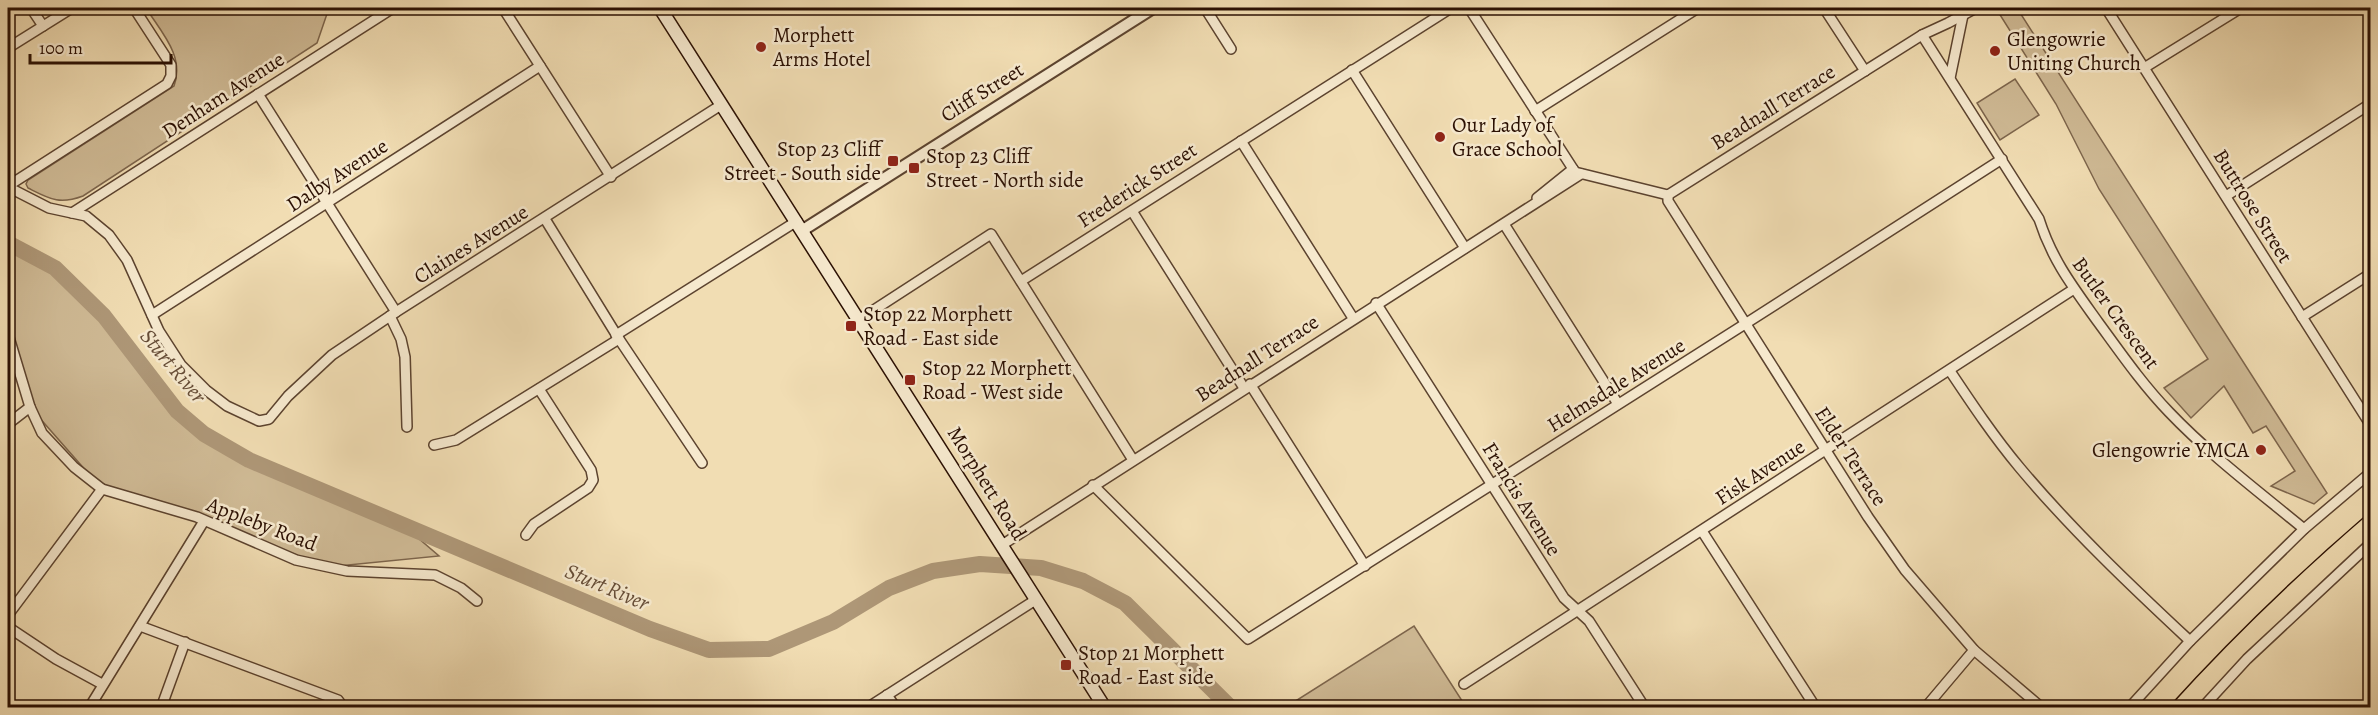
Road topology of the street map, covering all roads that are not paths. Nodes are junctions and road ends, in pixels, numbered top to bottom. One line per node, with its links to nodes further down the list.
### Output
1 (31, 8): 17 (street)
2 (72, 8): 17 (street)
3 (134, 8): 34 (street)
4 (393, 8): 26 (street, Denham Avenue)
5 (503, 8): 21 (street)
6 (660, 8): 28 (main road, Morphett Road)
7 (1153, 8): 42 (street, Cliff Street)
8 (1205, 8): 20 (street)
9 (1451, 8): 23 (street, Frederick Street)
10 (1469, 8): 29 (street)
11 (1698, 8): 29 (street)
12 (1824, 8): 24 (street)
13 (1976, 8): 16 (street, Beadnall Terrace)
14 (2106, 8): 22 (street, Buttrose Street)
15 (2241, 8): 22 (street)
16 (1963, 15): 18 (street, Beadnall Terrace); 25 (street)
17 (43, 26): 19 (street)
18 (1922, 35): 24 (street, Beadnall Terrace); 25 (street, Butler Crescent)
19 (8, 48)
20 (1231, 49)
21 (540, 66): 33 (street); 37 (street, Dalby Avenue)
22 (2144, 68): 36 (street, Buttrose Street)
23 (1352, 70): 30 (street, Frederick Street); 43 (street)
24 (1864, 71): 35 (street, Beadnall Terrace)
25 (1950, 78): 31 (street, Butler Crescent)
26 (258, 94): 37 (street); 39 (street, Denham Avenue)
27 (2370, 104): 36 (street)
28 (722, 105): 33 (street, Claines Avenue); 42 (main road, Morphett Road)
29 (1535, 111): 32 (street)
30 (1241, 141): 38 (street, Frederick Street); 52 (street)
31 (2002, 159): 46 (street, Butler Crescent); 53 (street, Helmsdale Avenue)
32 (1577, 172): 35 (street); 41 (street, Beadnall Terrace)
33 (610, 177): 40 (street, Claines Avenue)
34 (8, 186): 39 (street)
35 (1668, 195): 53 (street, Elder Terrace)
36 (2226, 196): 50 (street, Buttrose Street)
37 (327, 203): 48 (street); 49 (street, Dalby Avenue)
38 (1131, 211): 45 (street, Frederick Street); 57 (street)
39 (72, 213): 49 (street)
40 (545, 219): 48 (street, Claines Avenue); 55 (street)
41 (1504, 224): 43 (street, Beadnall Terrace); 59 (street)
42 (800, 226): 51 (main road, Morphett Road); 55 (street)
43 (1465, 248): 47 (street, Beadnall Terrace)
44 (2370, 274): 50 (street)
45 (1021, 281): 51 (street); 66 (street)
46 (2074, 288): 56 (street, Fisk Avenue); 73 (street, Butler Crescent)
47 (1376, 303): 52 (street, Beadnall Terrace); 70 (street, Francis Avenue)
48 (393, 314): 49 (street, Claines Avenue); 63 (street)
49 (152, 315)
50 (2302, 317): 62 (street, Buttrose Street)
51 (860, 318): 77 (main road, Morphett Road)
52 (1353, 318): 57 (street, Beadnall Terrace)
53 (1745, 324): 59 (street, Helmsdale Avenue); 65 (street, Elder Terrace)
54 (8, 334): 60 (street, Appleby Road)
55 (617, 337): 58 (street); 67 (street)
56 (1950, 371): 65 (street, Fisk Avenue); 86 (street)
57 (1247, 386): 66 (street, Beadnall Terrace); 78 (street)
58 (538, 389): 64 (street); 75 (street)
59 (1618, 404): 70 (street, Helmsdale Avenue)
60 (30, 407): 61 (street); 71 (street, Appleby Road)
61 (8, 424)
62 (2370, 424)
63 (407, 427)
64 (434, 446)
65 (1826, 451): 74 (street, Fisk Avenue); 87 (street, Elder Terrace)
66 (1133, 459): 69 (street, Beadnall Terrace)
67 (702, 464)
68 (2370, 473): 73 (street)
69 (1093, 485): 77 (street, Beadnall Terrace); 78 (street, Helmsdale Avenue)
70 (1492, 485): 78 (street, Helmsdale Avenue); 81 (street, Francis Avenue)
71 (102, 489): 72 (street, Appleby Road); 82 (street)
72 (204, 521): 80 (street, Appleby Road); 83 (street)
73 (2304, 529): 86 (street)
74 (1702, 531): 81 (street, Fisk Avenue); 98 (street)
75 (526, 535)
76 (2370, 544): 102 (street)
77 (1004, 549): 79 (main road, Morphett Road)
78 (1365, 566)
79 (1037, 599): 90 (street); 96 (main road, Morphett Road)
80 (477, 601)
81 (1576, 611): 89 (street, Fisk Avenue); 97 (street, Francis Avenue)
82 (8, 615)
83 (140, 626): 85 (street); 88 (street)
84 (8, 627): 88 (street)
85 (185, 642): 92 (street); 93 (street)
86 (2190, 642): 101 (street)
87 (1974, 650): 99 (street); 100 (street, Elder Terrace)
88 (102, 684): 91 (street)
89 (1464, 684)
90 (887, 695): 94 (street); 95 (street)
91 (89, 708)
92 (161, 708)
93 (344, 708)
94 (867, 708)
95 (896, 708)
96 (1105, 708)
97 (1645, 708)
98 (1816, 708)
99 (1924, 708)
100 (2042, 708)
101 (2129, 708)
102 (2202, 708)

